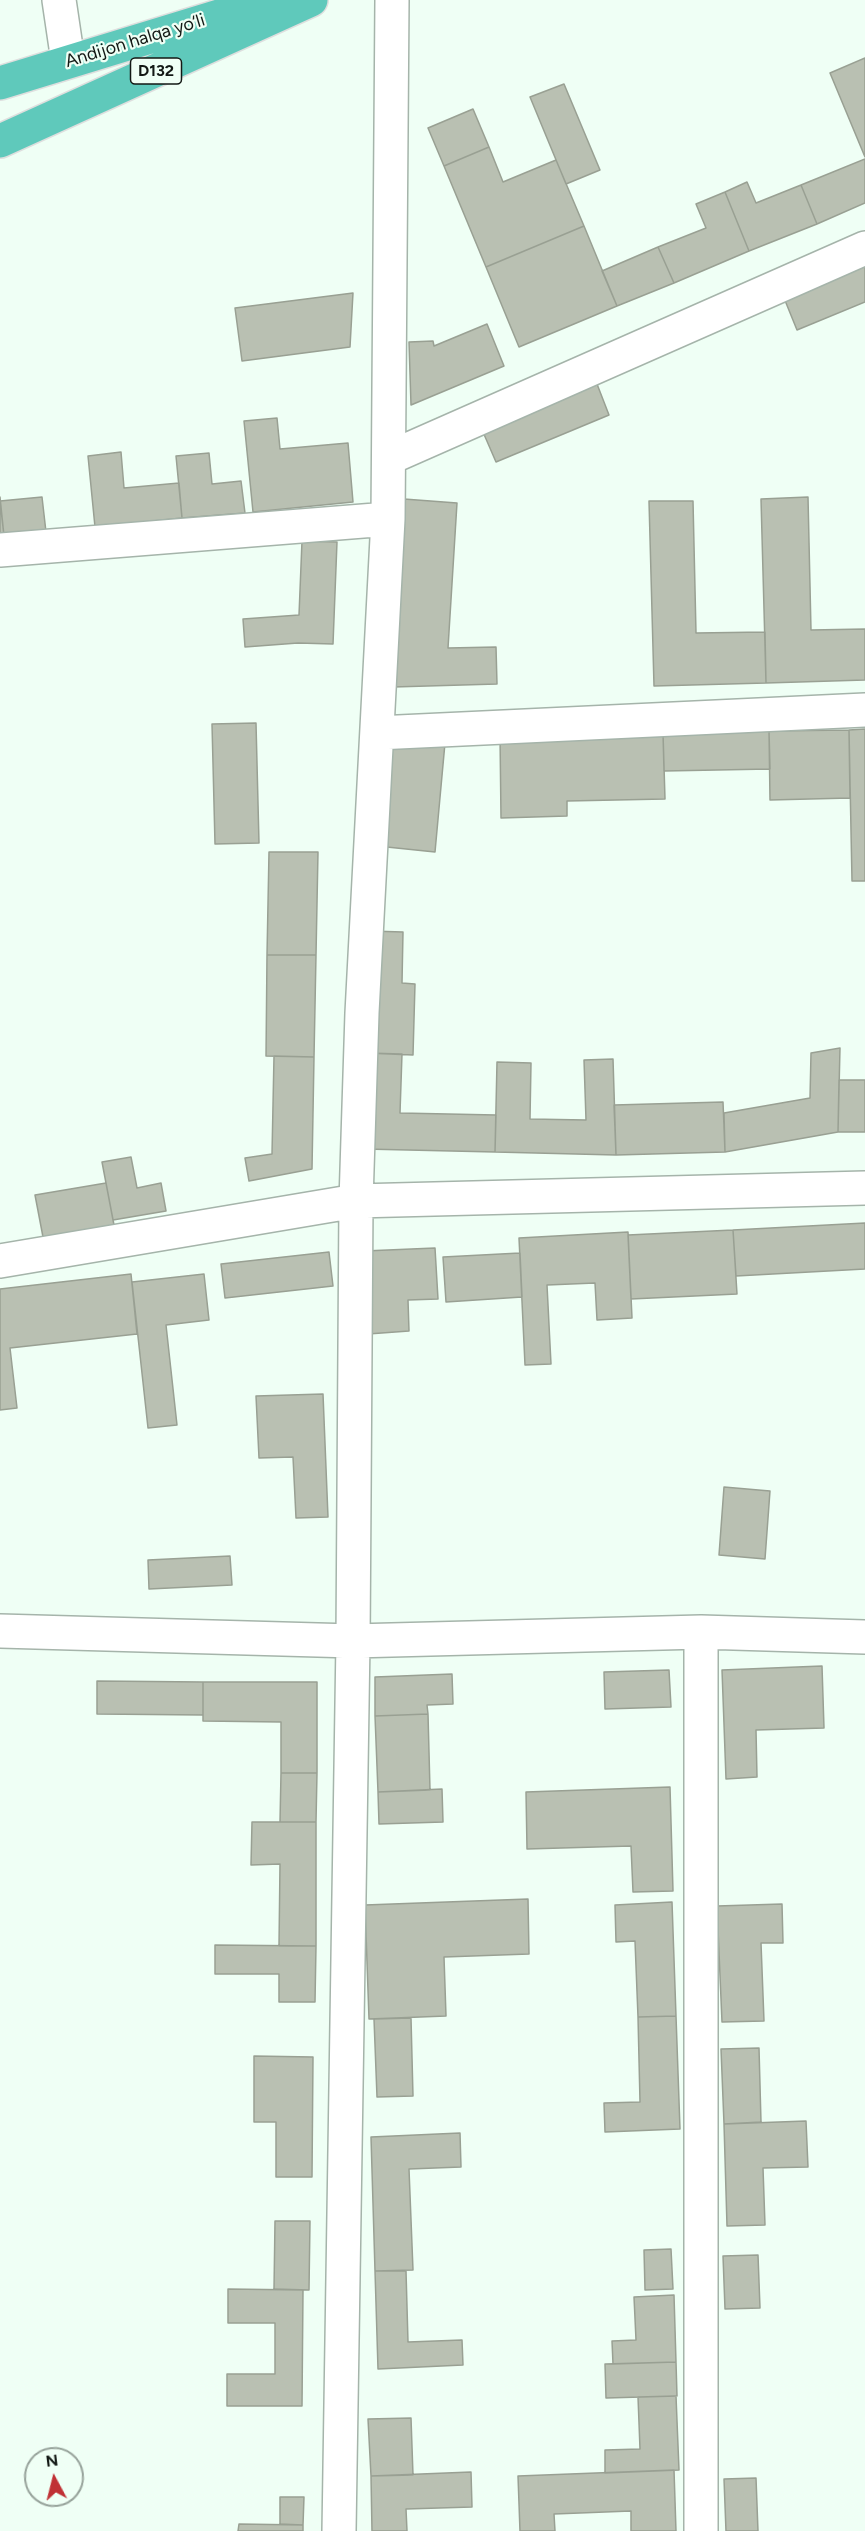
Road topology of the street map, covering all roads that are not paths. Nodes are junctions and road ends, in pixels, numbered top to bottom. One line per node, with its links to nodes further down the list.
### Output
1 (59, 0): 5 (street)
2 (270, 0): 5 (highway, Andijon halqa yo‘li / D132)
3 (311, 0): 7 (highway, Andijon halqa yo‘li / D132)
4 (392, 0): 9 (street)
5 (68, 61): 6 (highway, Andijon halqa yo‘li / D132)
6 (0, 83)
7 (0, 141)
8 (865, 248): 9 (street)
9 (389, 458): 10 (street)
10 (388, 519): 11 (street); 13 (street)
11 (0, 550)
12 (865, 710): 13 (street)
13 (377, 733): 15 (street)
14 (865, 1188): 15 (street)
15 (356, 1201): 16 (street); 20 (street)
16 (0, 1261)
17 (0, 1631): 20 (street)
18 (701, 1632): 19 (street); 20 (street); 22 (street)
19 (865, 1636)
20 (353, 1641): 21 (street)
21 (339, 2531)
22 (701, 2531)

